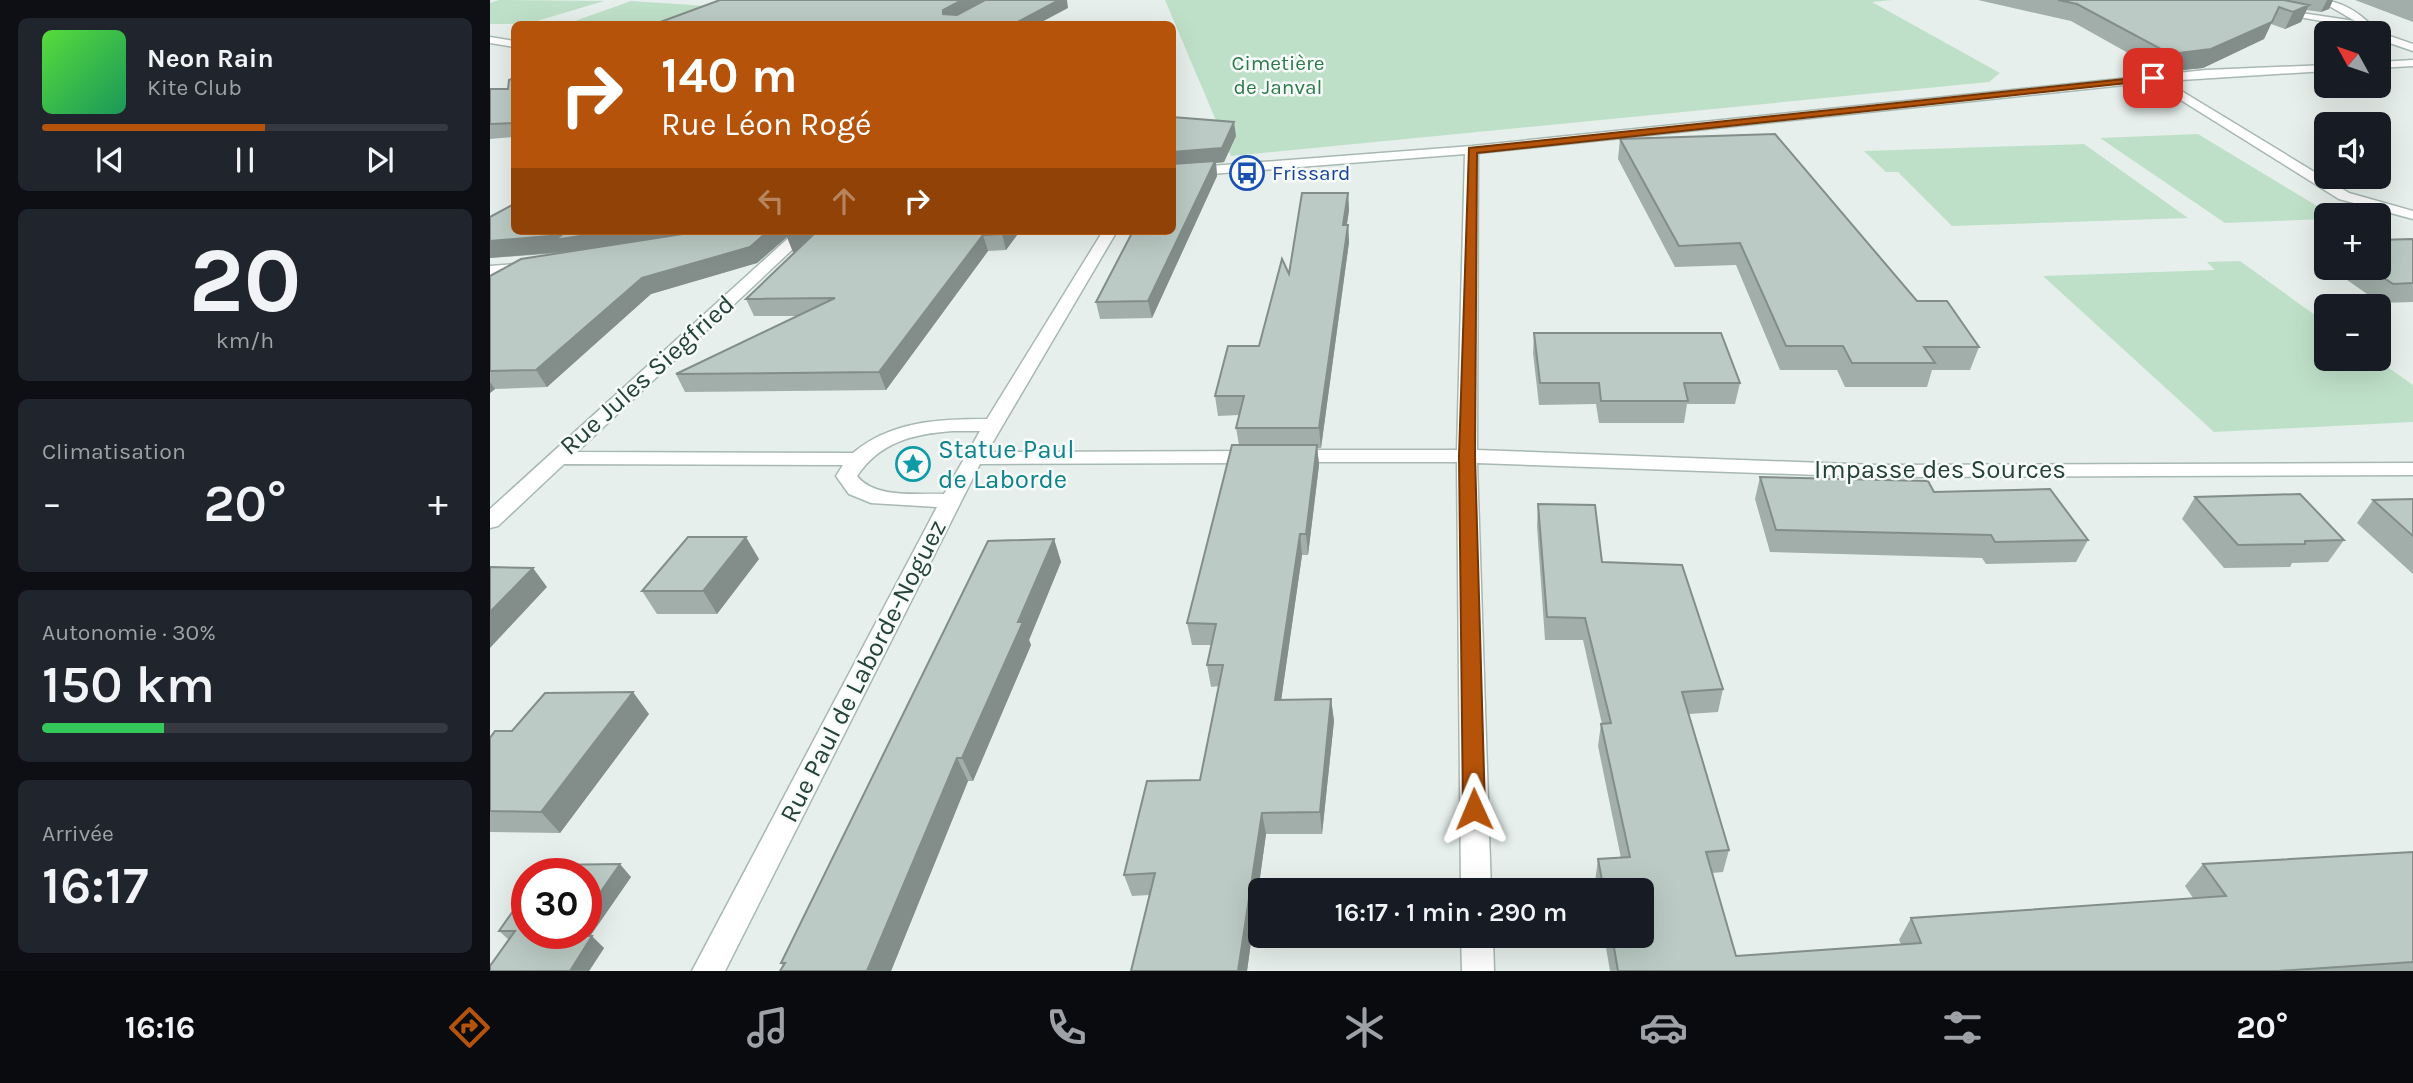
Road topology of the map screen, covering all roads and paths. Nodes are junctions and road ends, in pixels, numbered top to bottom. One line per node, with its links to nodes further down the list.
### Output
1 (2324, 0): 4 (street)
2 (2270, 10): 3 (street)
3 (2337, 21)
4 (2360, 21)
5 (2391, 39): 6 (street)
6 (2413, 48)
7 (2413, 63): 8 (street)
8 (2391, 64)
9 (2314, 69): 10 (street)
10 (2153, 78): 11 (street); 13 (street)
11 (1472, 150): 12 (street); 19 (street)
12 (1176, 173)
13 (2413, 215)
14 (801, 235): 20 (street, Rue Jules Siegfried)
15 (1108, 235): 18 (street, Rue Paul de Laborde-Noguez)
16 (549, 266): 17 (street)
17 (490, 271)
18 (993, 425): 21 (street, Rue Paul de Laborde-Noguez); 22 (street)
19 (1467, 456): 21 (street, Impasse des Sources); 23 (street, Impasse des Sources); 26 (street)
20 (556, 458): 22 (street); 25 (street, Rue Jules Siegfried)
21 (973, 458): 24 (street, Rue Paul de Laborde-Noguez)
22 (855, 459): 24 (street)
23 (2413, 469)
24 (951, 501): 28 (street, Rue Paul de Laborde-Noguez)
25 (490, 521)
26 (1476, 878)
27 (1477, 948): 29 (street)
28 (708, 971)
29 (1478, 971)

